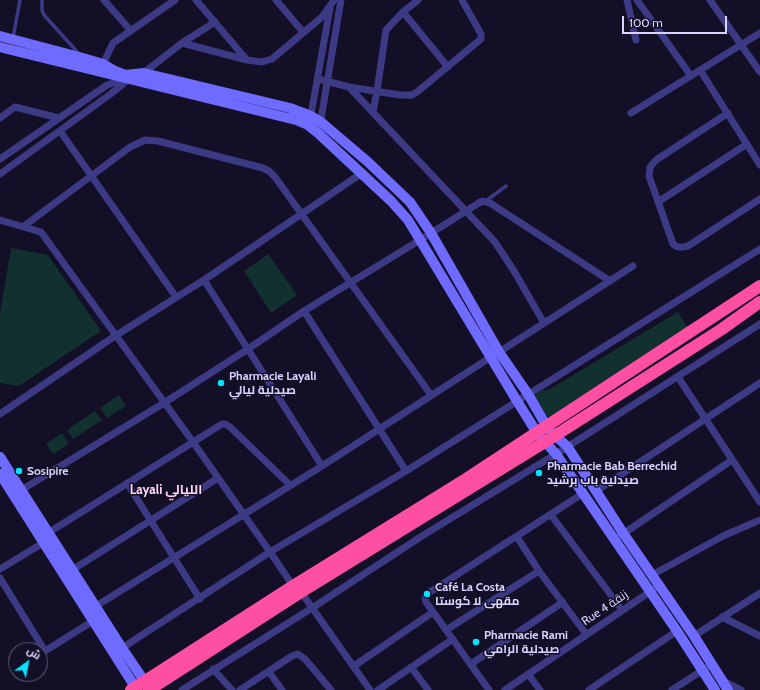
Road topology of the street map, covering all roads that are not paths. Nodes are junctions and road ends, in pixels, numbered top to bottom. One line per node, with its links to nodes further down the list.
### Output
1 (20, 0): 20 (lane)
2 (42, 0): 25 (lane)
3 (104, 0): 16 (street)
4 (175, 0): 16 (street)
5 (196, 0): 15 (street)
6 (276, 0): 17 (street)
7 (418, 0): 13 (street)
8 (462, 0): 28 (street)
9 (627, 0): 21 (street)
10 (637, 0): 32 (street)
11 (710, 0): 23 (street)
12 (337, 1): 14 (street); 35 (street)
13 (403, 12): 28 (street); 37 (street)
14 (325, 15): 17 (street); 34 (street)
15 (214, 22): 22 (street); 26 (street)
16 (131, 31): 27 (street)
17 (303, 32): 26 (street)
18 (760, 33): 23 (street)
19 (0, 36): 20 (main road)
20 (12, 39): 24 (main road); 25 (main road)
21 (636, 40)
22 (182, 43): 26 (street); 31 (street)
23 (741, 45): 29 (street); 30 (street)
24 (5, 48): 33 (main road)
25 (83, 58): 27 (main road)
26 (247, 60)
27 (103, 64): 31 (main road)
28 (448, 67): 37 (street)
29 (700, 70): 32 (street); 40 (street)
30 (760, 72)
31 (144, 73): 33 (street); 43 (main road)
32 (691, 76): 39 (street)
33 (129, 79): 42 (street); 43 (main road); 45 (street)
34 (318, 79): 35 (street); 43 (street)
35 (327, 81): 36 (street); 44 (street)
36 (350, 87): 37 (street); 38 (street)
37 (377, 92): 38 (street)
38 (373, 112): 57 (street)
39 (631, 113)
40 (728, 113): 47 (street); 56 (street)
41 (0, 118): 42 (street)
42 (59, 118): 48 (street)
43 (310, 121): 44 (main road); 46 (main road)
44 (321, 122): 46 (street); 61 (main road)
45 (60, 131): 51 (street); 52 (street)
46 (318, 133): 50 (main road)
47 (747, 144): 49 (street); 56 (street)
48 (0, 159)
49 (760, 164)
50 (362, 173): 58 (street); 62 (main road)
51 (0, 174)
52 (90, 176): 58 (street); 60 (street); 69 (street)
53 (506, 186): 55 (lane)
54 (760, 199): 56 (street)
55 (486, 201): 57 (street); 66 (street)
56 (658, 202)
57 (466, 210): 61 (street); 72 (street)
58 (301, 214): 65 (street); 67 (street)
59 (0, 220): 60 (street)
60 (24, 226): 74 (street)
61 (431, 233): 62 (street); 76 (main road)
62 (420, 240): 67 (street); 76 (main road)
63 (760, 249): 79 (street)
64 (633, 266): 66 (street)
65 (204, 280): 69 (street); 75 (street)
66 (610, 281): 72 (street)
67 (350, 283): 71 (street); 80 (street)
68 (760, 286): 86 (highway)
69 (176, 297): 74 (street)
70 (760, 302): 86 (highway)
71 (304, 311): 75 (street); 85 (street)
72 (544, 323): 76 (street)
73 (760, 324): 77 (street)
74 (114, 336): 82 (street); 83 (street)
75 (248, 349): 82 (street); 92 (street)
76 (495, 355): 79 (main road); 80 (street); 81 (main road)
77 (678, 377): 84 (street); 88 (street)
78 (760, 383): 84 (street)
79 (528, 394): 81 (street); 86 (main road)
80 (431, 395): 85 (street)
81 (517, 401): 86 (main road); 93 (street)
82 (164, 403): 87 (street); 99 (street)
83 (0, 414)
84 (705, 419): 91 (street); 98 (street)
85 (379, 430): 92 (street); 93 (street)
86 (546, 434): 88 (main road); 89 (main road); 119 (highway)
87 (193, 442): 95 (street); 96 (street); 97 (street)
88 (567, 446): 89 (street); 98 (main road)
89 (556, 454): 100 (main road); 125 (street)
90 (0, 457): 99 (main road)
91 (732, 460): 101 (street); 107 (street)
92 (322, 466): 97 (street)
93 (406, 471): 111 (street)
94 (0, 474): 99 (main road)
95 (218, 478): 102 (street); 104 (street)
96 (127, 483): 104 (street); 106 (street)
97 (290, 485): 102 (street)
98 (596, 491): 107 (main road)
99 (17, 493): 106 (main road); 110 (main road)
100 (582, 494): 103 (street); 109 (main road)
101 (760, 502)
102 (243, 514): 111 (street); 112 (street)
103 (551, 515): 108 (street); 126 (street)
104 (151, 520): 112 (street); 114 (street)
105 (760, 520): 116 (street)
106 (48, 533): 114 (main road)
107 (623, 533): 109 (street); 116 (main road)
108 (517, 537): 115 (street); 127 (street)
109 (614, 540): 120 (main road)
110 (43, 543): 113 (street); 129 (main road)
111 (270, 552): 119 (street); 122 (street)
112 (174, 557): 122 (street); 124 (street)
113 (0, 569)
114 (72, 570): 124 (main road)
115 (539, 571): 123 (street); 130 (street)
116 (652, 575): 118 (main road)
117 (0, 578): 136 (street)
118 (658, 584): 120 (street, Rue 4 زنقة); 133 (main road)
119 (297, 589): 125 (street); 148 (highway)
120 (650, 592): 126 (street, Rue 4 زنقة); 131 (main road)
121 (760, 593): 128 (street)
122 (200, 598): 137 (street)
123 (563, 602): 132 (street); 139 (street)
124 (96, 606): 137 (main road)
125 (312, 608): 141 (street); 143 (street)
126 (622, 610): 132 (street, Rue 4 زنقة)
127 (433, 612): 130 (street); 141 (street)
128 (722, 618): 133 (street); 134 (street)
129 (93, 621): 138 (street); 148 (main road)
130 (446, 630): 135 (street)
131 (677, 631): 144 (main road); 160 (street)
132 (586, 634): 146 (street, Rue 4 زنقة)
133 (694, 636): 140 (main road)
134 (760, 636)
135 (453, 639): 139 (street); 142 (street)
136 (37, 642)
137 (122, 648): 148 (main road)
138 (48, 650)
139 (471, 664): 157 (street)
140 (712, 664): 144 (street); 147 (main road)
141 (354, 666): 149 (street)
142 (411, 667): 155 (street); 156 (street)
143 (213, 669): 150 (street); 151 (street)
144 (703, 670): 161 (street); 162 (main road)
145 (269, 672): 152 (street); 153 (street); 154 (street)
146 (528, 674): 158 (street, Rue 4 زنقة); 159 (street)
147 (726, 686): 163 (street)
148 (141, 688)
149 (368, 689)
150 (182, 690)
151 (232, 690)
152 (240, 690)
153 (282, 690)
154 (331, 690)
155 (378, 690)
156 (428, 690)
157 (489, 690)
158 (505, 690)
159 (540, 690)
160 (589, 690)
161 (672, 690)
162 (715, 690)
163 (741, 690)

